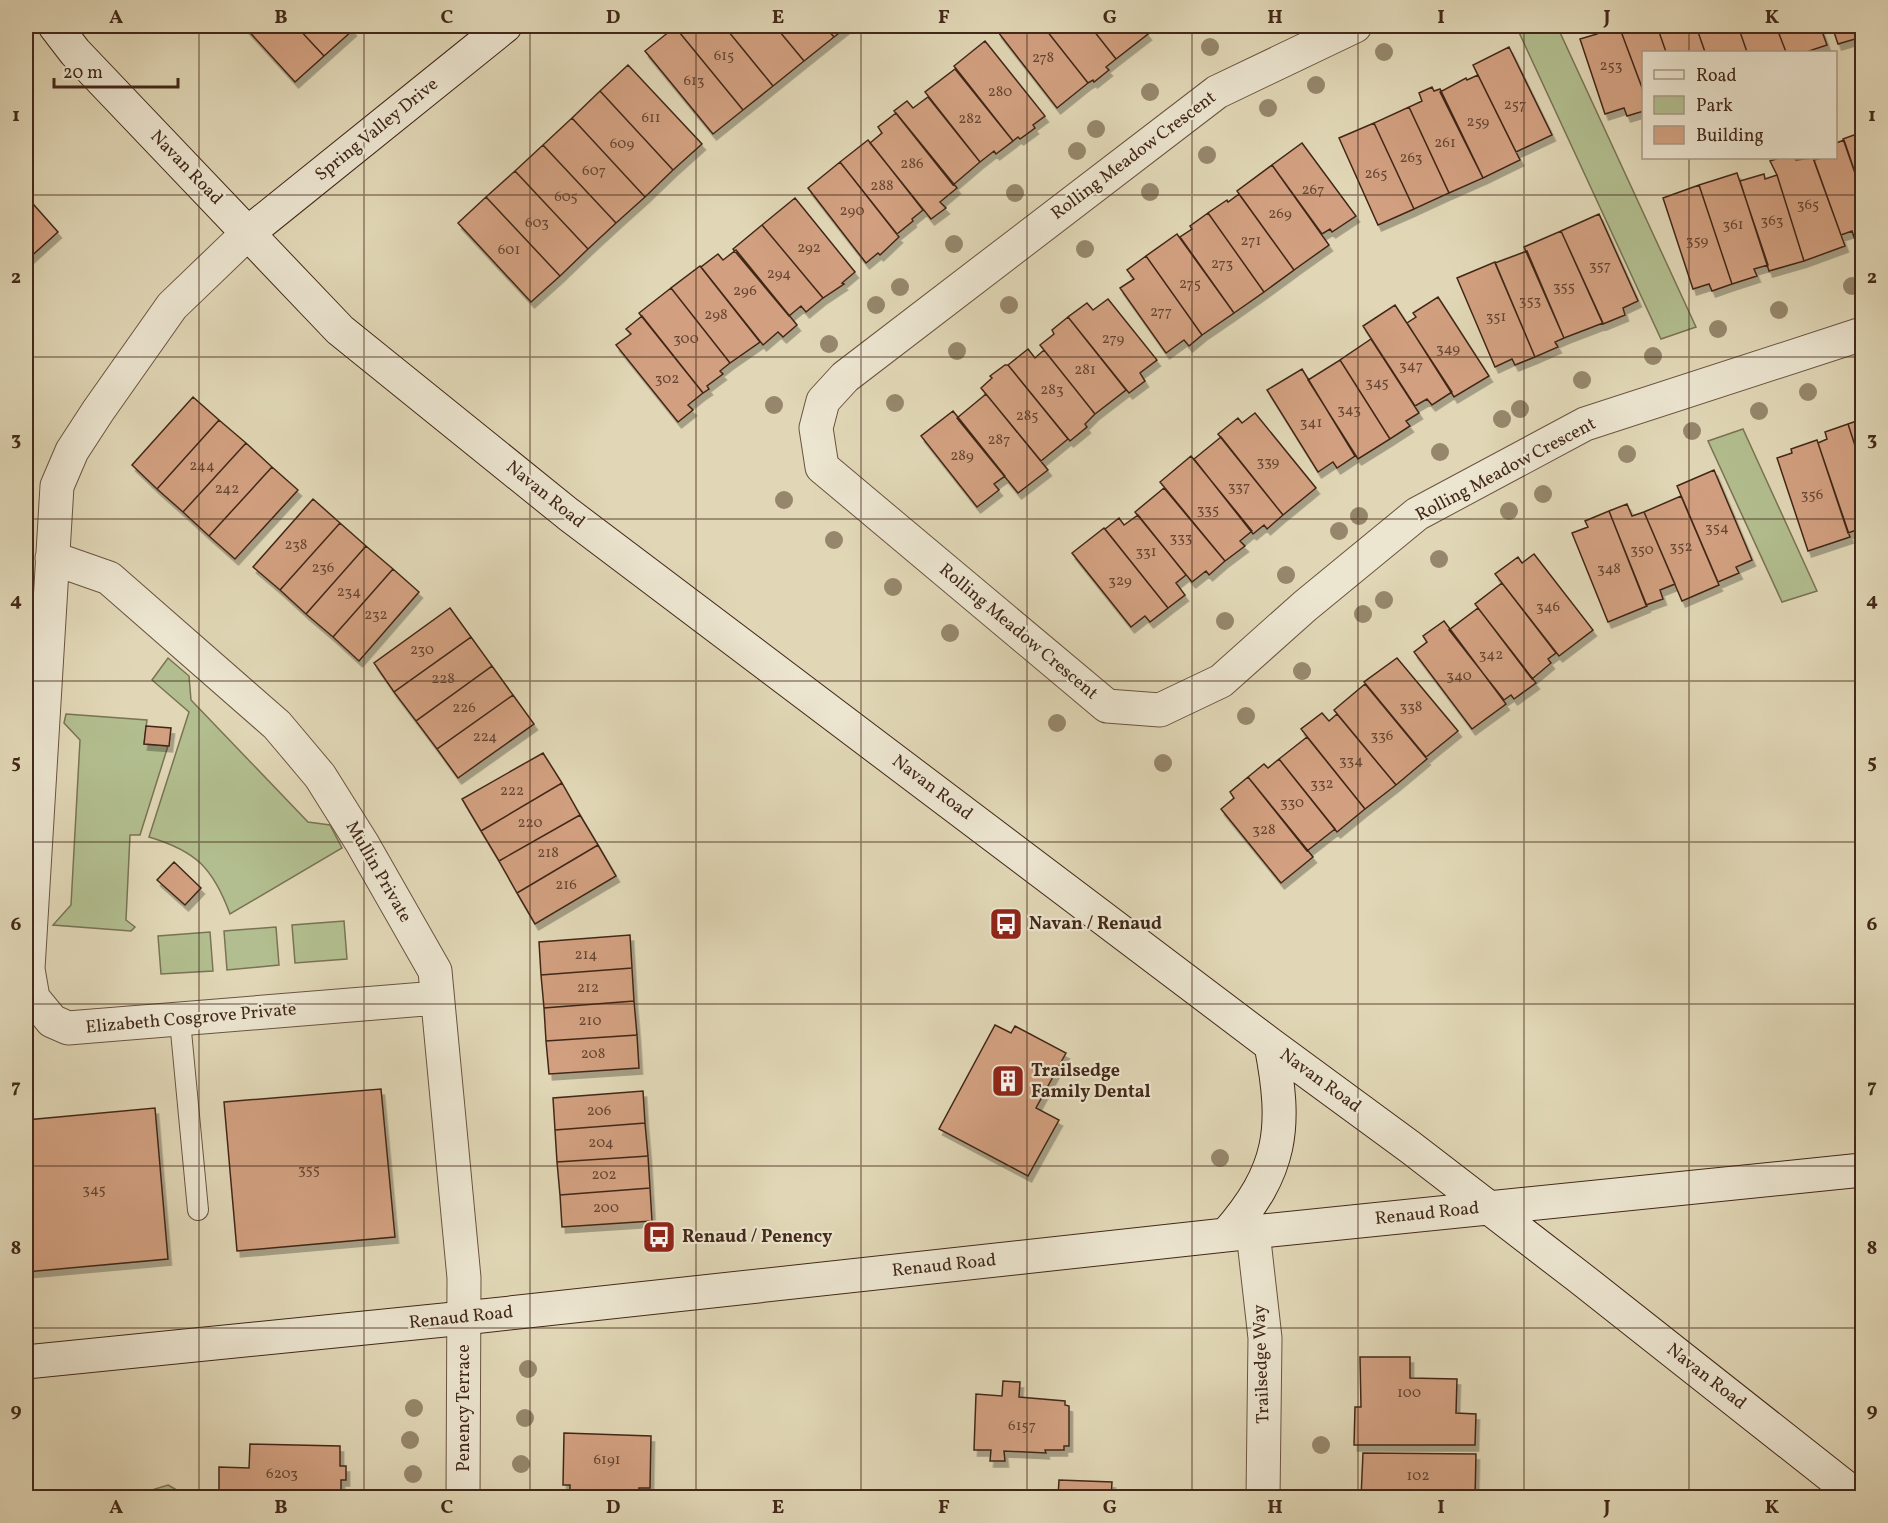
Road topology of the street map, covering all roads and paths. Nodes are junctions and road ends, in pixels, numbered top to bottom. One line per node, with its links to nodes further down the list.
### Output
1 (55, 26): 4 (street, Navan Road)
2 (505, 26): 4 (street, Spring Valley Drive)
3 (1355, 26): 5 (street, Rolling Meadow Crescent)
4 (248, 233): 6 (street, Elizabeth Cosgrove Private); 10 (street, Navan Road)
5 (1863, 334)
6 (52, 558): 7 (street, Elizabeth Cosgrove Private); 8 (street, Mullin Private)
7 (31, 818): 9 (street, Elizabeth Cosgrove Private)
8 (437, 998): 9 (street, Elizabeth Cosgrove Private); 15 (street, Mullin Private)
9 (180, 1021): 13 (lane)
10 (1271, 1045): 12 (street, Navan Road); 14 (street)
11 (1863, 1170): 12 (street, Renaud Road)
12 (1488, 1208): 14 (street, Renaud Road); 19 (street, Navan Road)
13 (198, 1210)
14 (1239, 1233): 15 (street, Renaud Road); 18 (street, Trailsedge Way)
15 (464, 1318): 16 (street, Renaud Road); 17 (street, Penency Terrace)
16 (26, 1362)
17 (463, 1497)
18 (1263, 1497)
19 (1859, 1497)

